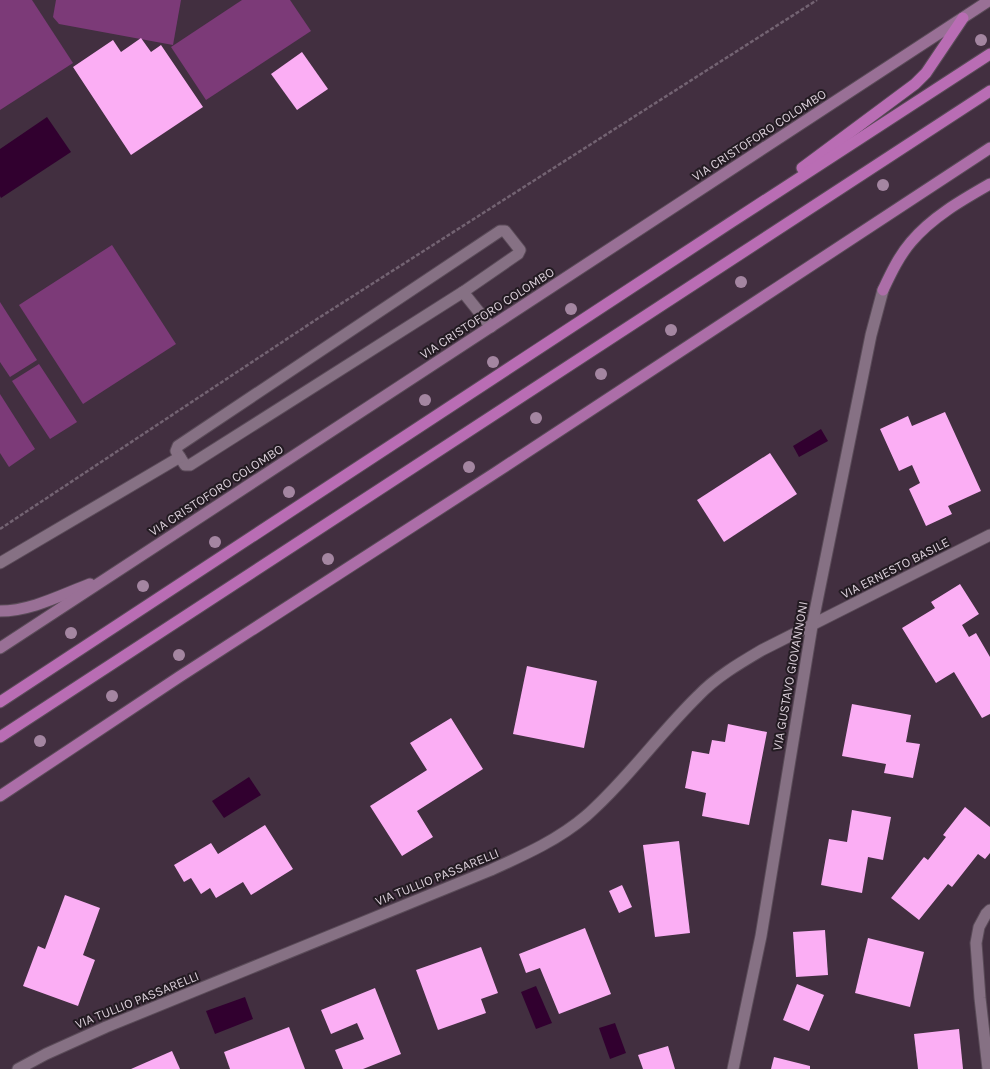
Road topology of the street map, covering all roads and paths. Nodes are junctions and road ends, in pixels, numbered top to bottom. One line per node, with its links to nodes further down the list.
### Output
1 (816, 0): 13 (path)
2 (990, 0): 3 (main road, VIA CRISTOFORO COLOMBO)
3 (963, 18): 8 (highway); 11 (main road, VIA CRISTOFORO COLOMBO)
4 (990, 54): 8 (highway)
5 (990, 91): 21 (highway)
6 (990, 148): 22 (main road)
7 (990, 184): 9 (main road)
8 (730, 223): 20 (highway)
9 (883, 290): 18 (street, VIA GUSTAVO GIOVANNONI)
10 (463, 292): 11 (street); 12 (street); 12 (street)
11 (491, 327): 16 (main road, VIA CRISTOFORO COLOMBO)
12 (180, 457): 15 (street)
13 (0, 529)
14 (990, 535): 18 (street, VIA ERNESTO BASILE)
15 (0, 563)
16 (112, 574): 17 (main road); 19 (main road, VIA CRISTOFORO COLOMBO)
17 (0, 611)
18 (812, 626): 24 (street, VIA TULLIO PASSARELLI); 25 (street, VIA GUSTAVO GIOVANNONI)
19 (0, 648)
20 (0, 702)
21 (0, 737)
22 (0, 796)
23 (990, 910): 26 (street)
24 (18, 1069)
25 (733, 1069)
26 (988, 1069)

